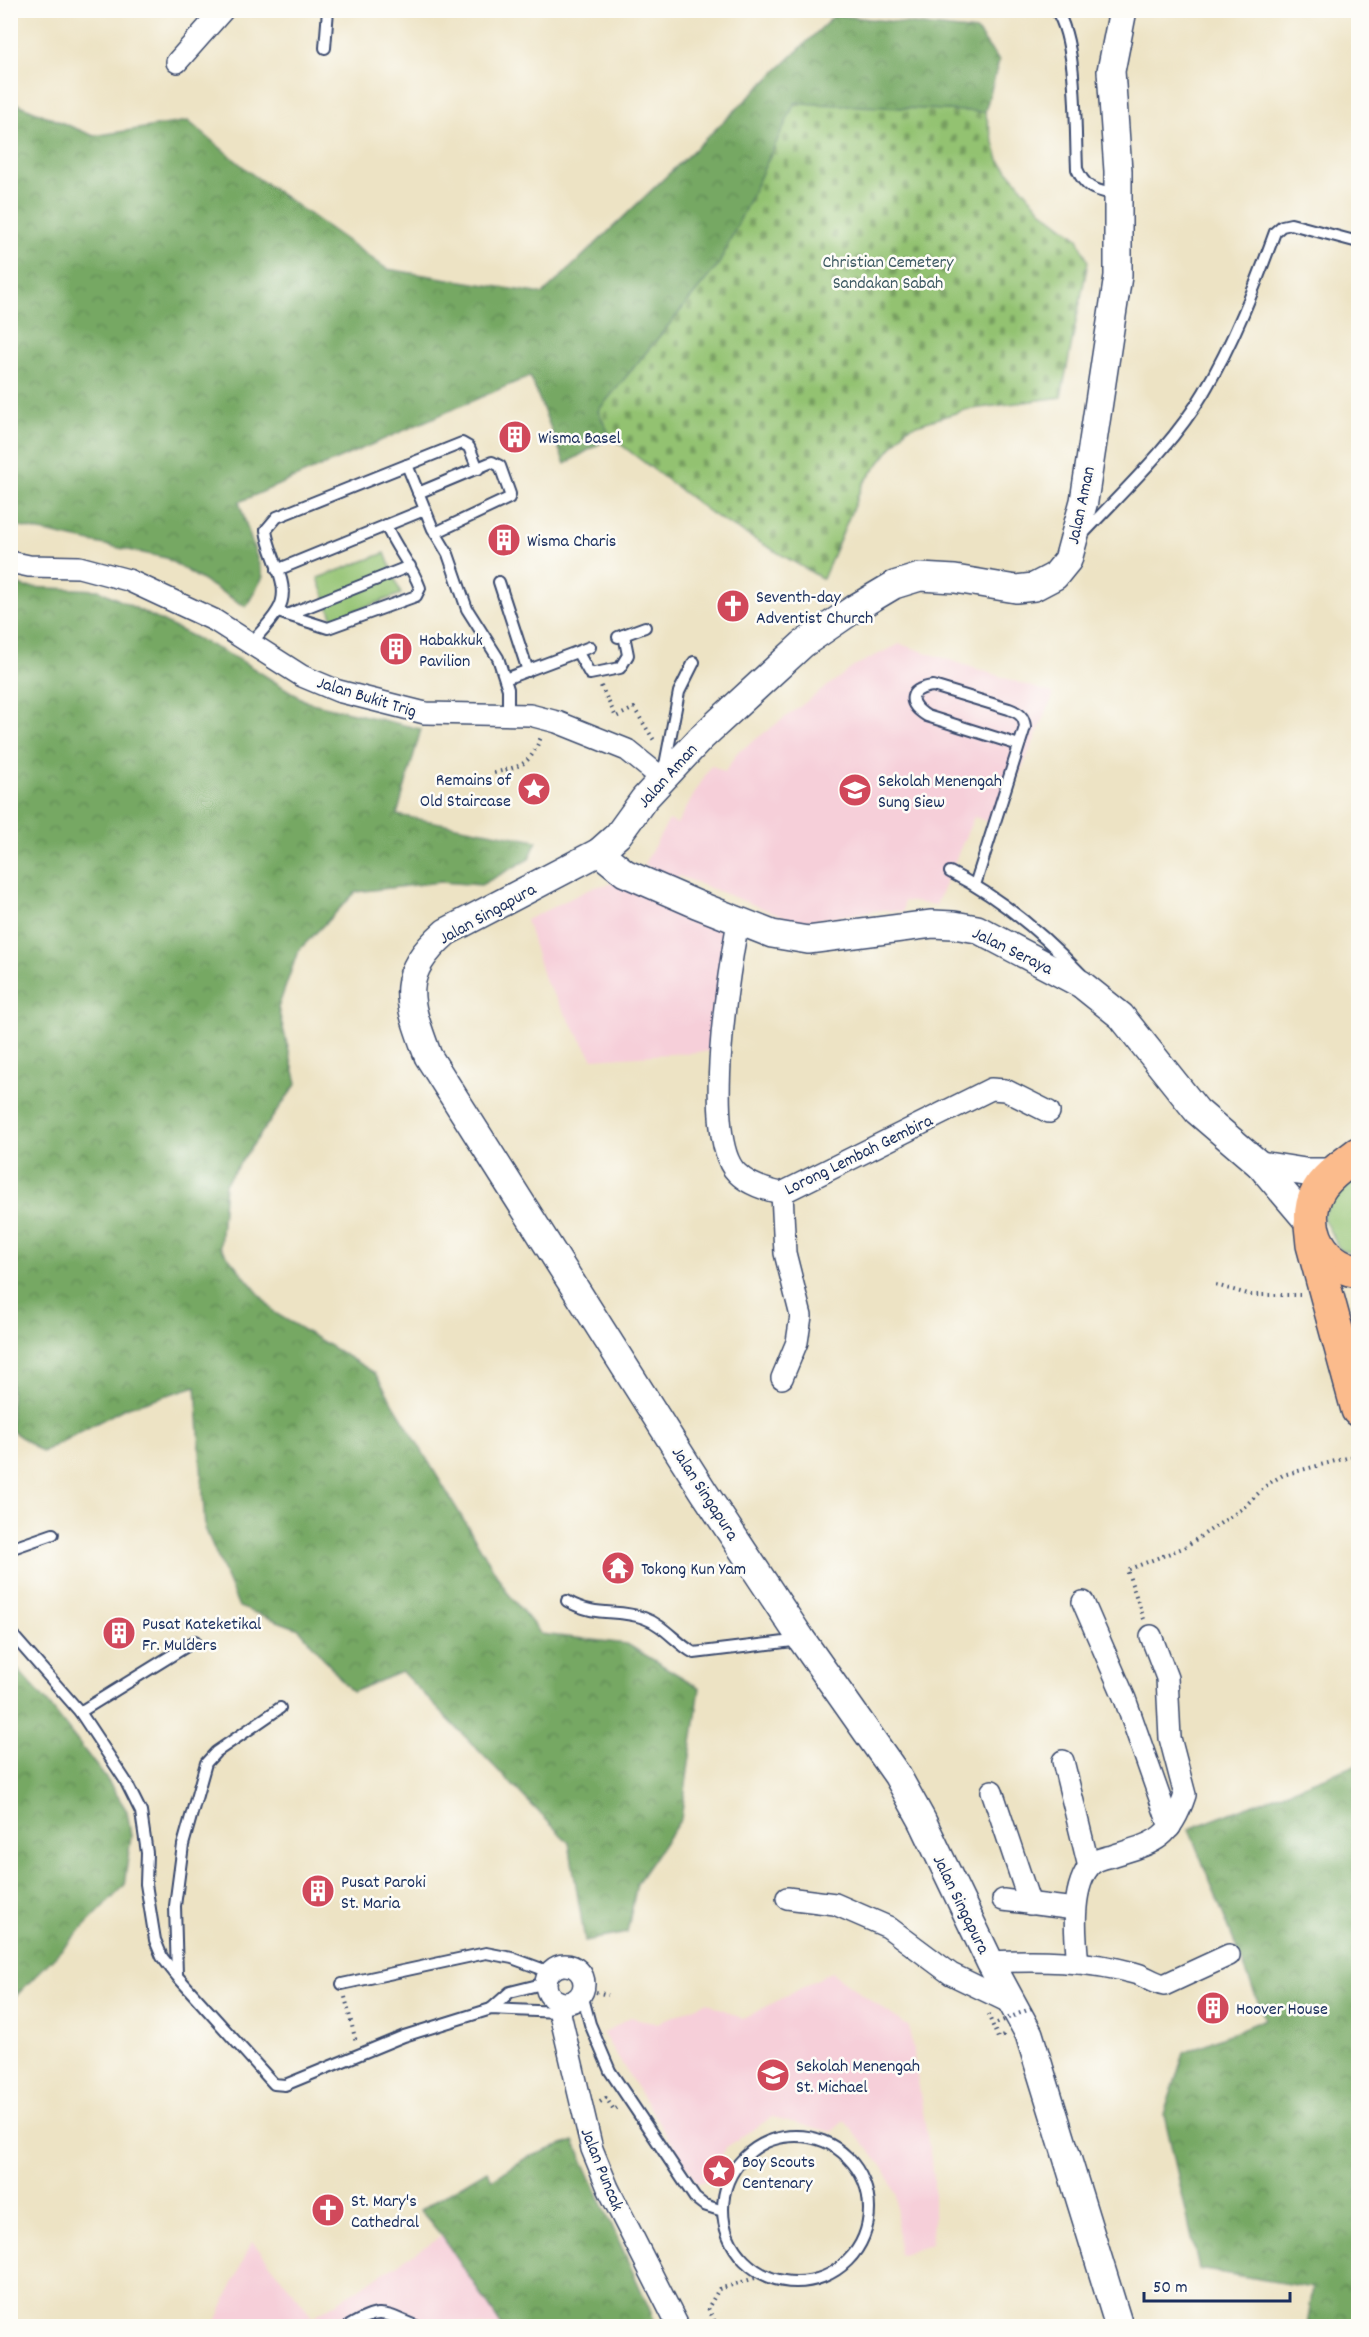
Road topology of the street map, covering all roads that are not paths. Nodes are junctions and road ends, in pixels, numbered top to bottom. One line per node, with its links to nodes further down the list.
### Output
1 (223, 10): 6 (street)
2 (328, 10): 5 (lane)
3 (1056, 10): 7 (lane)
4 (1124, 10): 7 (street, Jalan Aman)
5 (325, 48)
6 (177, 62)
7 (1117, 195): 15 (street, Jalan Aman)
8 (1358, 242): 15 (lane)
9 (407, 465): 10 (lane); 11 (lane); 18 (lane)
10 (478, 469): 11 (lane); 14 (lane)
11 (418, 494): 12 (lane)
12 (424, 510): 13 (lane); 14 (lane)
13 (386, 525): 17 (lane); 18 (lane)
14 (435, 533): 27 (lane)
15 (1072, 546): 30 (street, Jalan Aman)
16 (10, 562): 22 (street, Jalan Bukit Trig)
17 (410, 566): 20 (lane); 20 (lane)
18 (277, 570): 20 (lane)
19 (499, 582): 26 (lane)
20 (282, 614): 22 (lane)
21 (645, 627): 24 (lane)
22 (251, 643): 28 (street, Jalan Bukit Trig)
23 (590, 647): 24 (lane)
24 (578, 653): 26 (lane)
25 (694, 662): 30 (lane)
26 (528, 671): 27 (lane)
27 (505, 679): 28 (lane)
28 (508, 714): 30 (street, Jalan Bukit Trig)
29 (1019, 745): 29 (lane); 33 (lane)
30 (663, 779): 31 (street, Jalan Aman)
31 (599, 852): 34 (street, Jalan Seraya); 50 (street, Jalan Singapura)
32 (950, 872): 33 (lane)
33 (975, 885): 35 (lane)
34 (738, 922): 35 (street, Jalan Seraya); 39 (street, Lorong Lembah Gembira)
35 (1110, 1004): 38 (street, Jalan Seraya)
36 (1049, 1112): 39 (street, Lorong Lembah Gembira)
37 (1346, 1163): 38 (street); 40 (highway)
38 (1260, 1166): 40 (street, Jalan Seraya)
39 (782, 1193): 42 (street)
40 (1311, 1225): 41 (highway); 43 (highway)
41 (1359, 1271)
42 (782, 1378)
43 (1359, 1410)
44 (54, 1534): 45 (lane)
45 (10, 1549)
46 (567, 1601): 50 (lane)
47 (1083, 1602): 56 (street)
48 (10, 1632): 53 (lane)
49 (1151, 1636): 56 (street)
50 (802, 1640): 63 (street, Jalan Singapura)
51 (195, 1641): 53 (lane)
52 (280, 1708): 65 (lane)
53 (80, 1712): 65 (lane)
54 (1063, 1761): 57 (street)
55 (992, 1791): 60 (street)
56 (1170, 1827): 57 (street)
57 (1089, 1867): 61 (street)
58 (787, 1898): 70 (street)
59 (1003, 1900): 60 (street)
60 (1030, 1904): 61 (street)
61 (1075, 1909): 64 (street)
62 (1229, 1955): 64 (street)
63 (990, 1962): 64 (street); 70 (street, Jalan Singapura)
64 (1078, 1963)
65 (177, 1976): 69 (lane)
66 (342, 1984): 67 (lane)
67 (553, 1992): 68 (street); 68 (street); 69 (lane); 69 (lane); 74 (street, Jalan Puncak)
68 (582, 1994): 71 (lane)
69 (491, 2009)
70 (1009, 2015): 75 (street, Jalan Singapura)
71 (723, 2211): 71 (lane)
72 (349, 2326): 73 (lane)
73 (416, 2326)
74 (678, 2326)
75 (1119, 2326)

